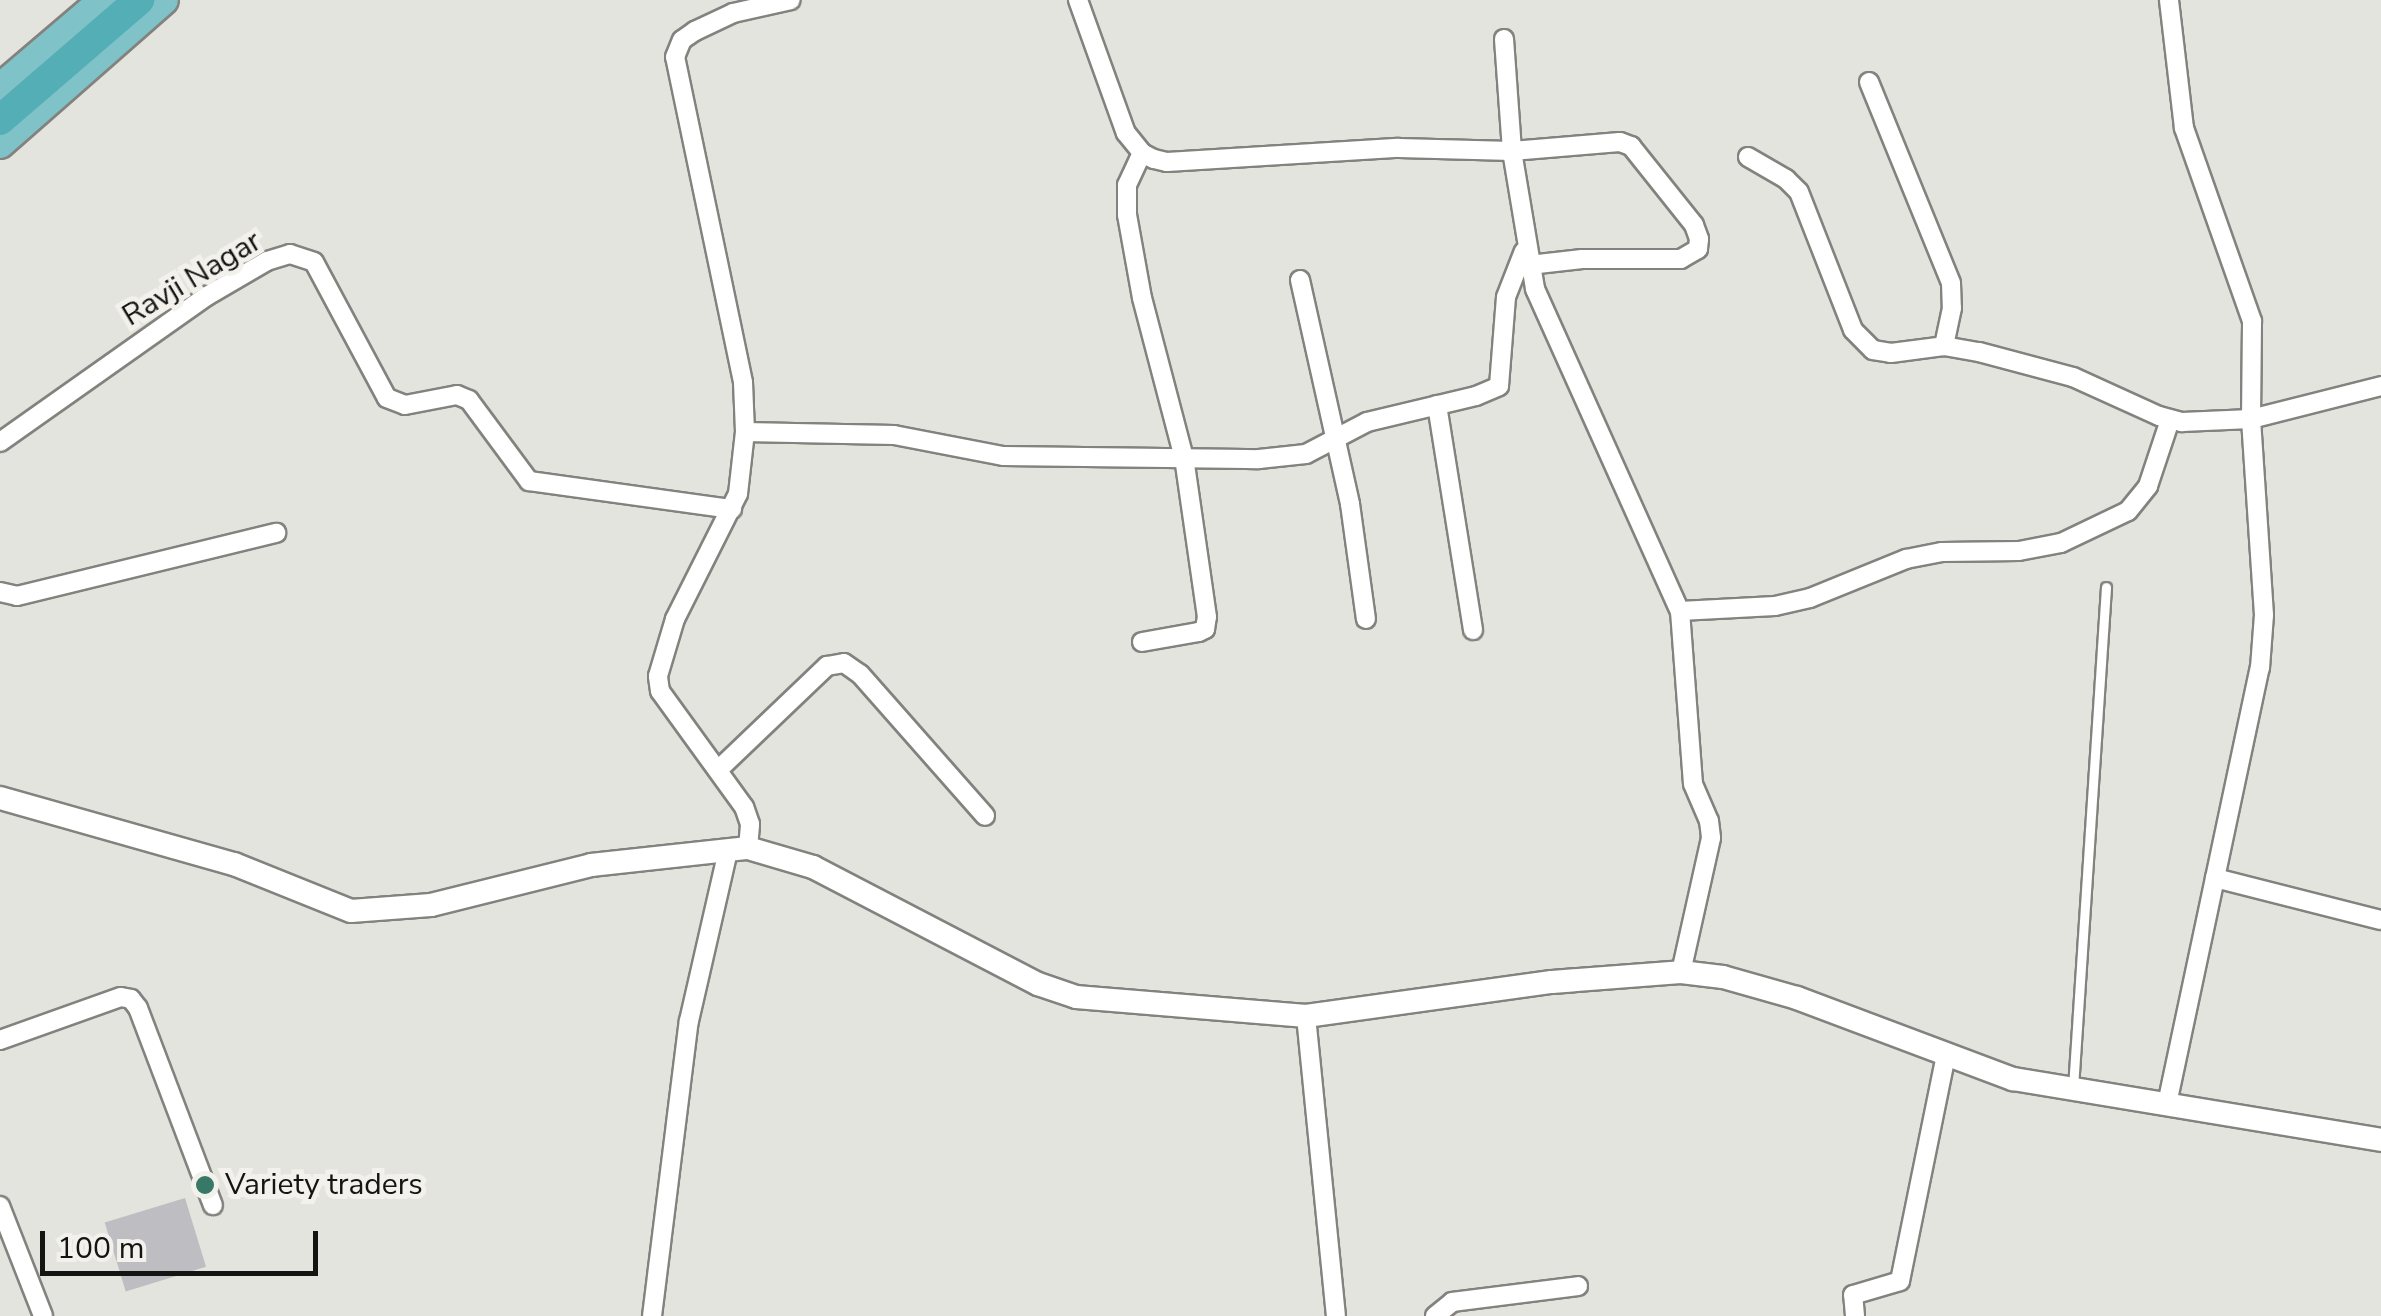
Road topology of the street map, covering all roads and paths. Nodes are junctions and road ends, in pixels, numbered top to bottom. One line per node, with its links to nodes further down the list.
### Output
1 (103, 0): 10 (main road)
2 (139, 0): 11 (highway)
3 (164, 0): 12 (main road)
4 (791, 0): 7 (street)
5 (1078, 0): 13 (street)
6 (2169, 0): 21 (street)
7 (732, 7): 23 (street)
8 (1504, 39): 14 (street)
9 (1869, 82): 18 (street)
10 (0, 88)
11 (0, 120)
12 (0, 144)
13 (1142, 152): 14 (street); 26 (street)
14 (1512, 152): 16 (street); 16 (street)
15 (1748, 157): 18 (street)
16 (1527, 257): 20 (street); 31 (street)
17 (1300, 280): 24 (street)
18 (1944, 346): 22 (street)
19 (2381, 386): 21 (street)
20 (1437, 405): 24 (street); 33 (street)
21 (2251, 418): 22 (street); 39 (street)
22 (2170, 420): 31 (street)
23 (745, 432): 26 (street); 27 (street)
24 (1336, 438): 26 (street); 32 (street)
25 (0, 442): 27 (street, Ravji Nagar)
26 (1184, 458): 34 (street)
27 (732, 509): 35 (street)
28 (276, 533): 30 (street)
29 (2106, 587): 45 (lane)
30 (0, 592)
31 (1680, 610): 41 (street)
32 (1366, 619)
33 (1473, 630)
34 (1142, 642)
35 (718, 770): 37 (street); 38 (street)
36 (0, 798): 38 (street)
37 (985, 816)
38 (738, 850): 42 (street); 52 (street)
39 (2214, 878): 40 (street); 46 (street)
40 (2381, 920)
41 (1681, 972): 42 (street); 44 (street)
42 (1306, 1016): 53 (street)
43 (0, 1040): 48 (street)
44 (1946, 1054): 45 (street); 55 (street)
45 (2073, 1089): 46 (street)
46 (2167, 1104): 47 (street)
47 (2381, 1140)
48 (213, 1205)
49 (0, 1206): 51 (street)
50 (1578, 1286): 54 (street)
51 (42, 1316)
52 (652, 1316)
53 (1336, 1316)
54 (1435, 1316)
55 (1855, 1316)

